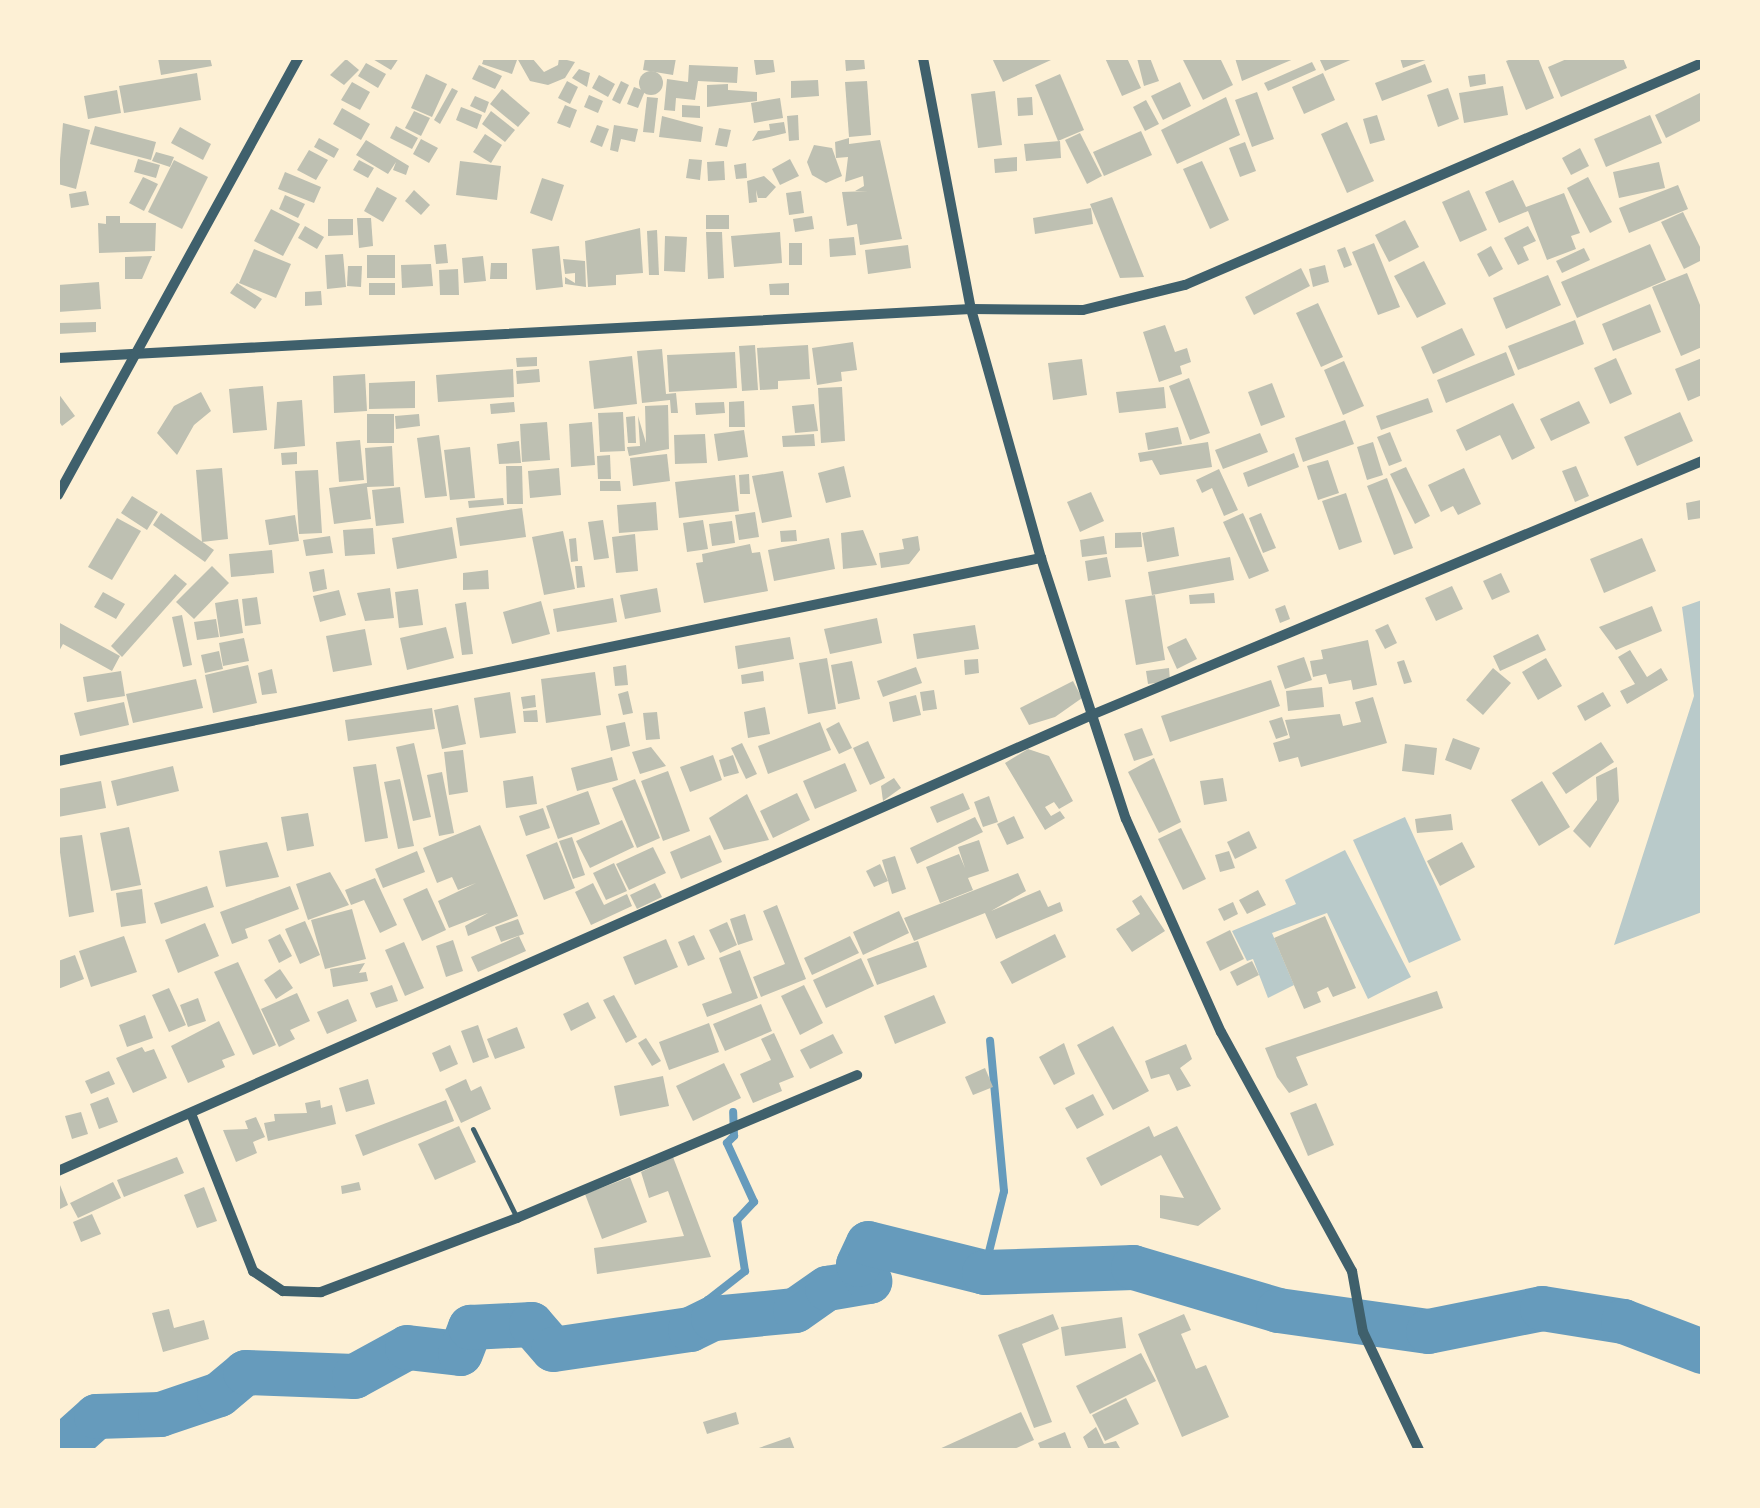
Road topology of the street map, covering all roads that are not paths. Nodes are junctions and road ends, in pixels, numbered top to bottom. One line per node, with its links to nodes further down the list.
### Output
1 (298, 58): 6 (street)
2 (940, 58): 3 (street)
3 (923, 61): 5 (street)
4 (1702, 63): 5 (street)
5 (972, 309): 6 (street); 10 (street)
6 (134, 352): 7 (street); 9 (street)
7 (58, 358)
8 (1702, 461): 11 (street)
9 (58, 495)
10 (1040, 558): 11 (street); 12 (street)
11 (1094, 714): 14 (street); 18 (street)
12 (58, 760)
13 (857, 1075): 17 (street)
14 (192, 1116): 16 (street); 17 (street)
15 (473, 1129): 17 (lane)
16 (58, 1171)
17 (517, 1218)
18 (1419, 1450)

